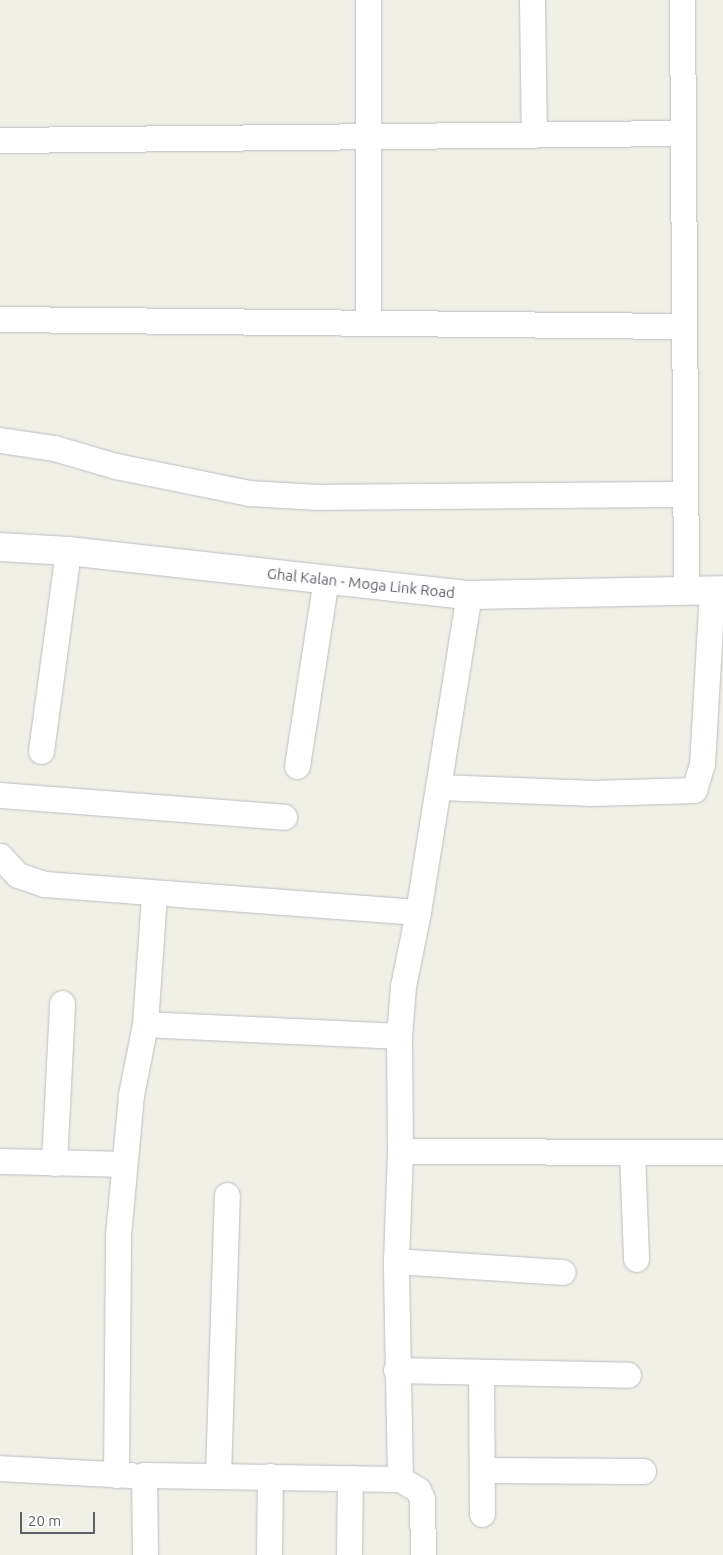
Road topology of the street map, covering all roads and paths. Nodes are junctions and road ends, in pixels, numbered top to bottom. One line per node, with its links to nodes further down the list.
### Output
1 (368, 0): 6 (street)
2 (532, 0): 5 (street)
3 (682, 0): 4 (street)
4 (683, 133): 5 (street); 10 (street)
5 (534, 135): 6 (street)
6 (370, 136): 7 (street); 9 (street)
7 (0, 140)
8 (0, 319): 9 (street)
9 (368, 323): 10 (street)
10 (684, 326): 12 (street)
11 (0, 440): 12 (street)
12 (685, 494): 16 (street)
13 (0, 546): 14 (street, Ghal Kalan - Moga Link Road)
14 (68, 551): 15 (street, Ghal Kalan - Moga Link Road); 18 (street)
15 (326, 579): 17 (street, Ghal Kalan - Moga Link Road); 19 (street)
16 (707, 590): 17 (street, Ghal Kalan - Moga Link Road); 20 (street)
17 (469, 595): 20 (street)
18 (41, 751)
19 (297, 766)
20 (439, 787): 25 (street)
21 (0, 795): 22 (street)
22 (284, 817)
23 (0, 856): 24 (street)
24 (154, 894): 25 (street); 27 (street)
25 (418, 912): 28 (street)
26 (62, 1003): 33 (street)
27 (145, 1024): 28 (street); 34 (street)
28 (399, 1036): 29 (street)
29 (400, 1151): 31 (street); 37 (street)
30 (723, 1152): 31 (street)
31 (632, 1153): 36 (street)
32 (0, 1161): 33 (street)
33 (54, 1163): 34 (street)
34 (124, 1164): 45 (street)
35 (227, 1196): 47 (street)
36 (636, 1259)
37 (396, 1261): 38 (street); 39 (street)
38 (563, 1272)
39 (396, 1370): 40 (street); 50 (street)
40 (481, 1372): 41 (street); 43 (street)
41 (628, 1375)
42 (0, 1468): 45 (street)
43 (482, 1470): 44 (street); 51 (street)
44 (644, 1472)
45 (116, 1475): 46 (street)
46 (144, 1475): 47 (street); 52 (street)
47 (218, 1476): 48 (street)
48 (270, 1476): 49 (street); 53 (street)
49 (350, 1478): 50 (street); 54 (street)
50 (400, 1478): 55 (street)
51 (482, 1514)
52 (146, 1555)
53 (269, 1555)
54 (349, 1555)
55 (423, 1555)

